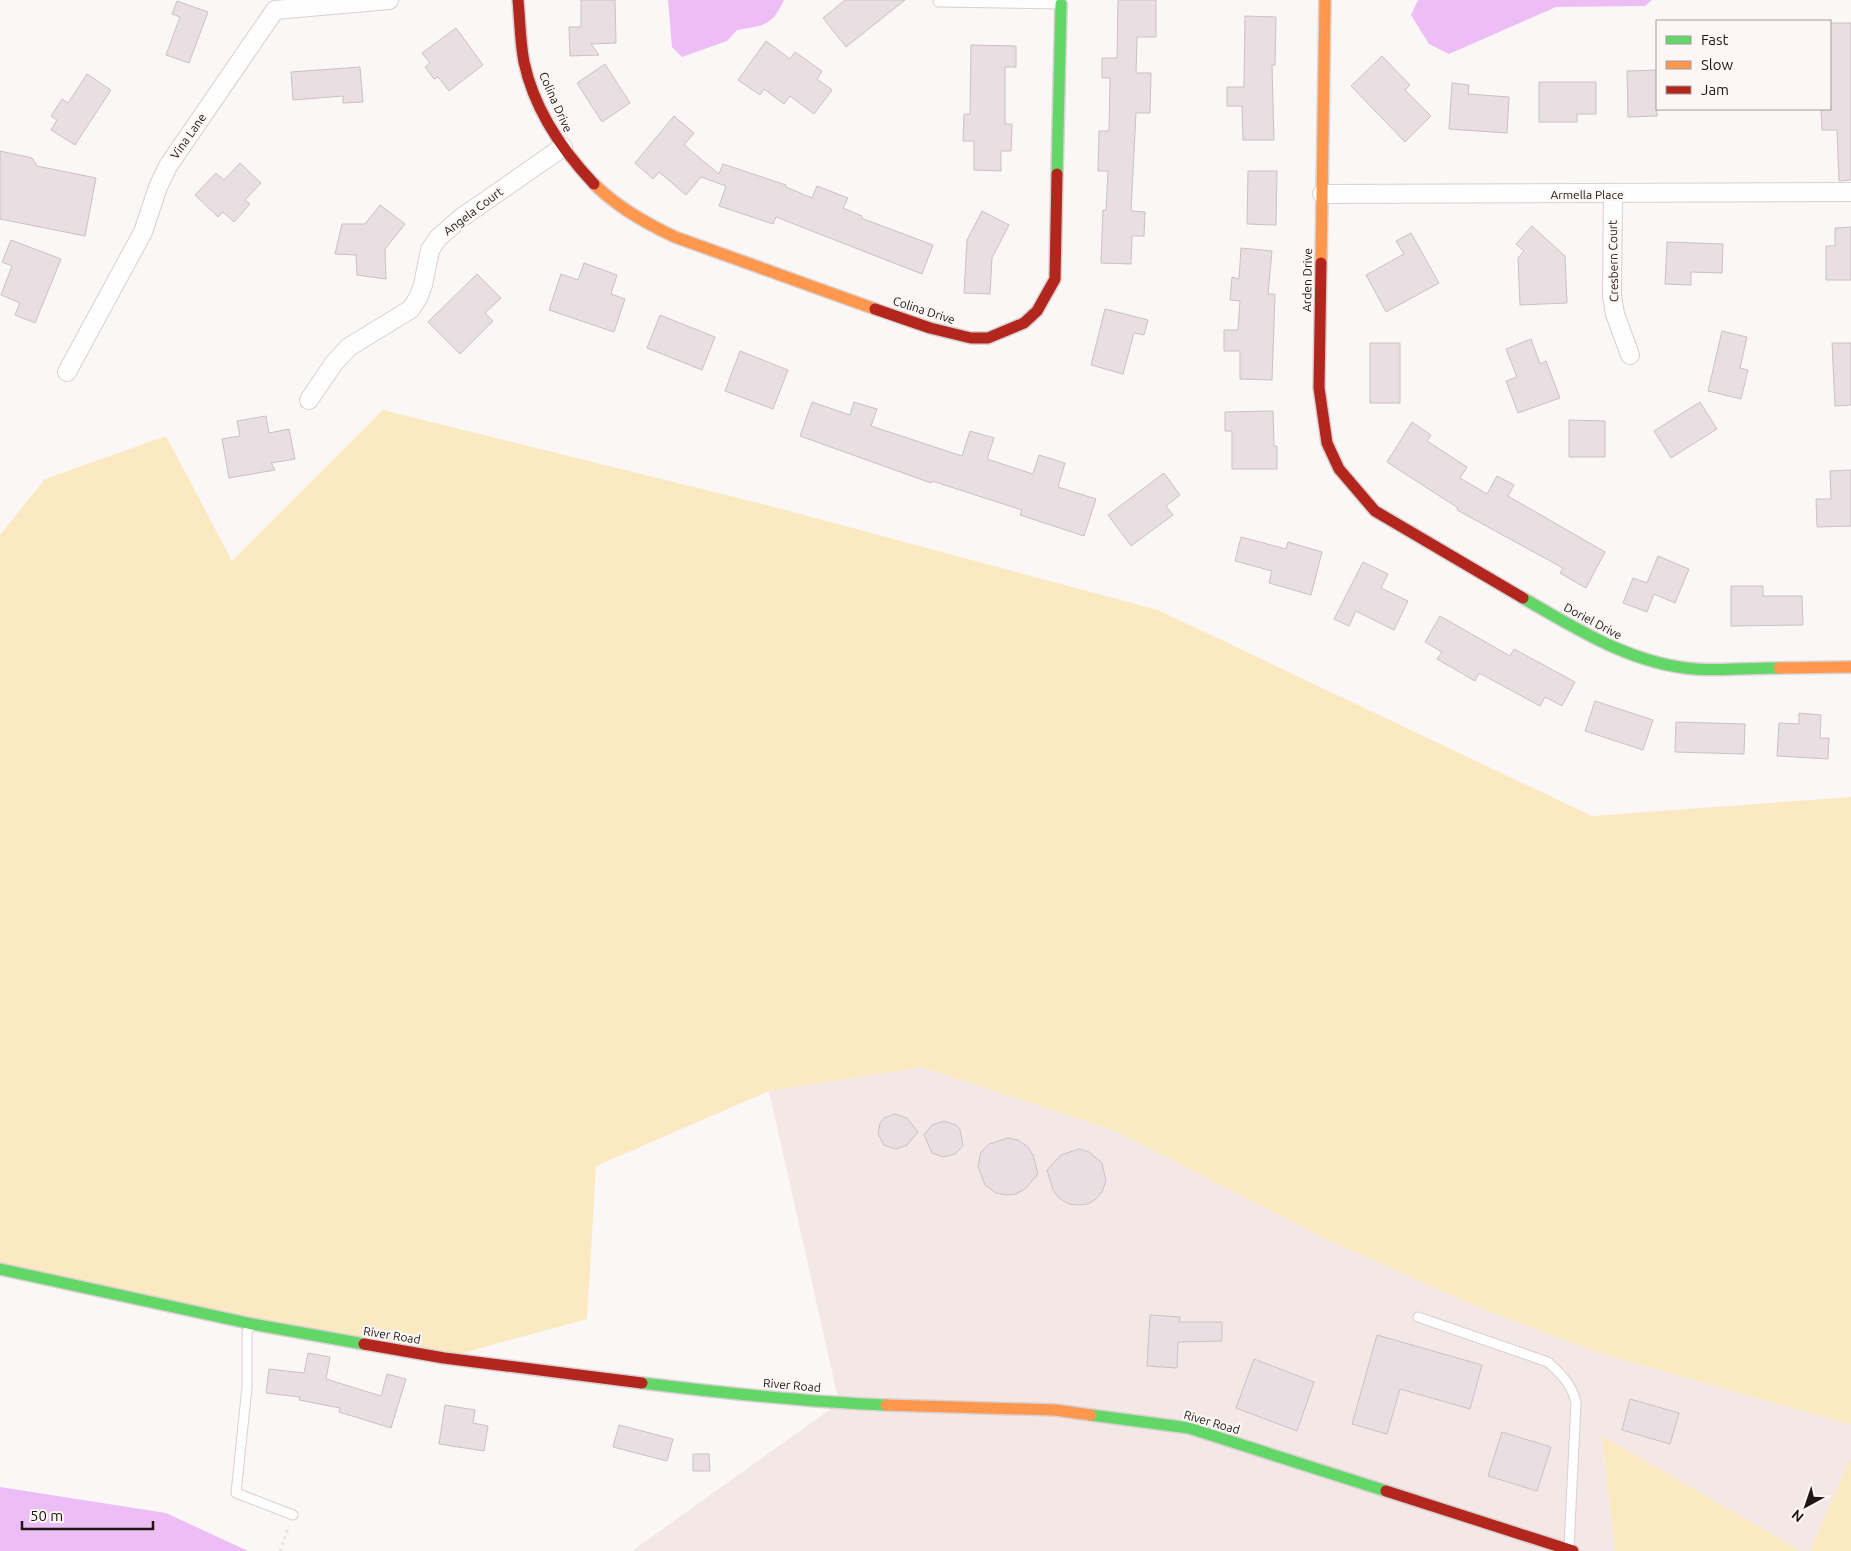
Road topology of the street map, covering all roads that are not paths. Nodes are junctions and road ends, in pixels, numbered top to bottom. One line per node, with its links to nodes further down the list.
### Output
1 (389, 0): 11 (street, Vina Lane)
2 (518, 0): 6 (street, Colina Drive)
3 (1325, 0): 8 (street, Arden Drive)
4 (938, 2): 5 (lane, Colina Drive)
5 (1061, 4): 6 (street, Colina Drive)
6 (563, 147): 12 (street, Angela Court)
7 (1851, 192): 9 (street, Armella Place)
8 (1322, 194): 9 (street, Armella Place); 13 (street, Arden Drive)
9 (1613, 194): 10 (street, Cresbern Court)
10 (1630, 355)
11 (67, 372)
12 (309, 400)
13 (1403, 527): 14 (street, Doriel Drive)
14 (1851, 667)
15 (0, 1269): 17 (street, River Road)
16 (1418, 1317): 19 (lane)
17 (252, 1324): 18 (lane); 19 (street, River Road)
18 (293, 1515)
19 (1571, 1550)

